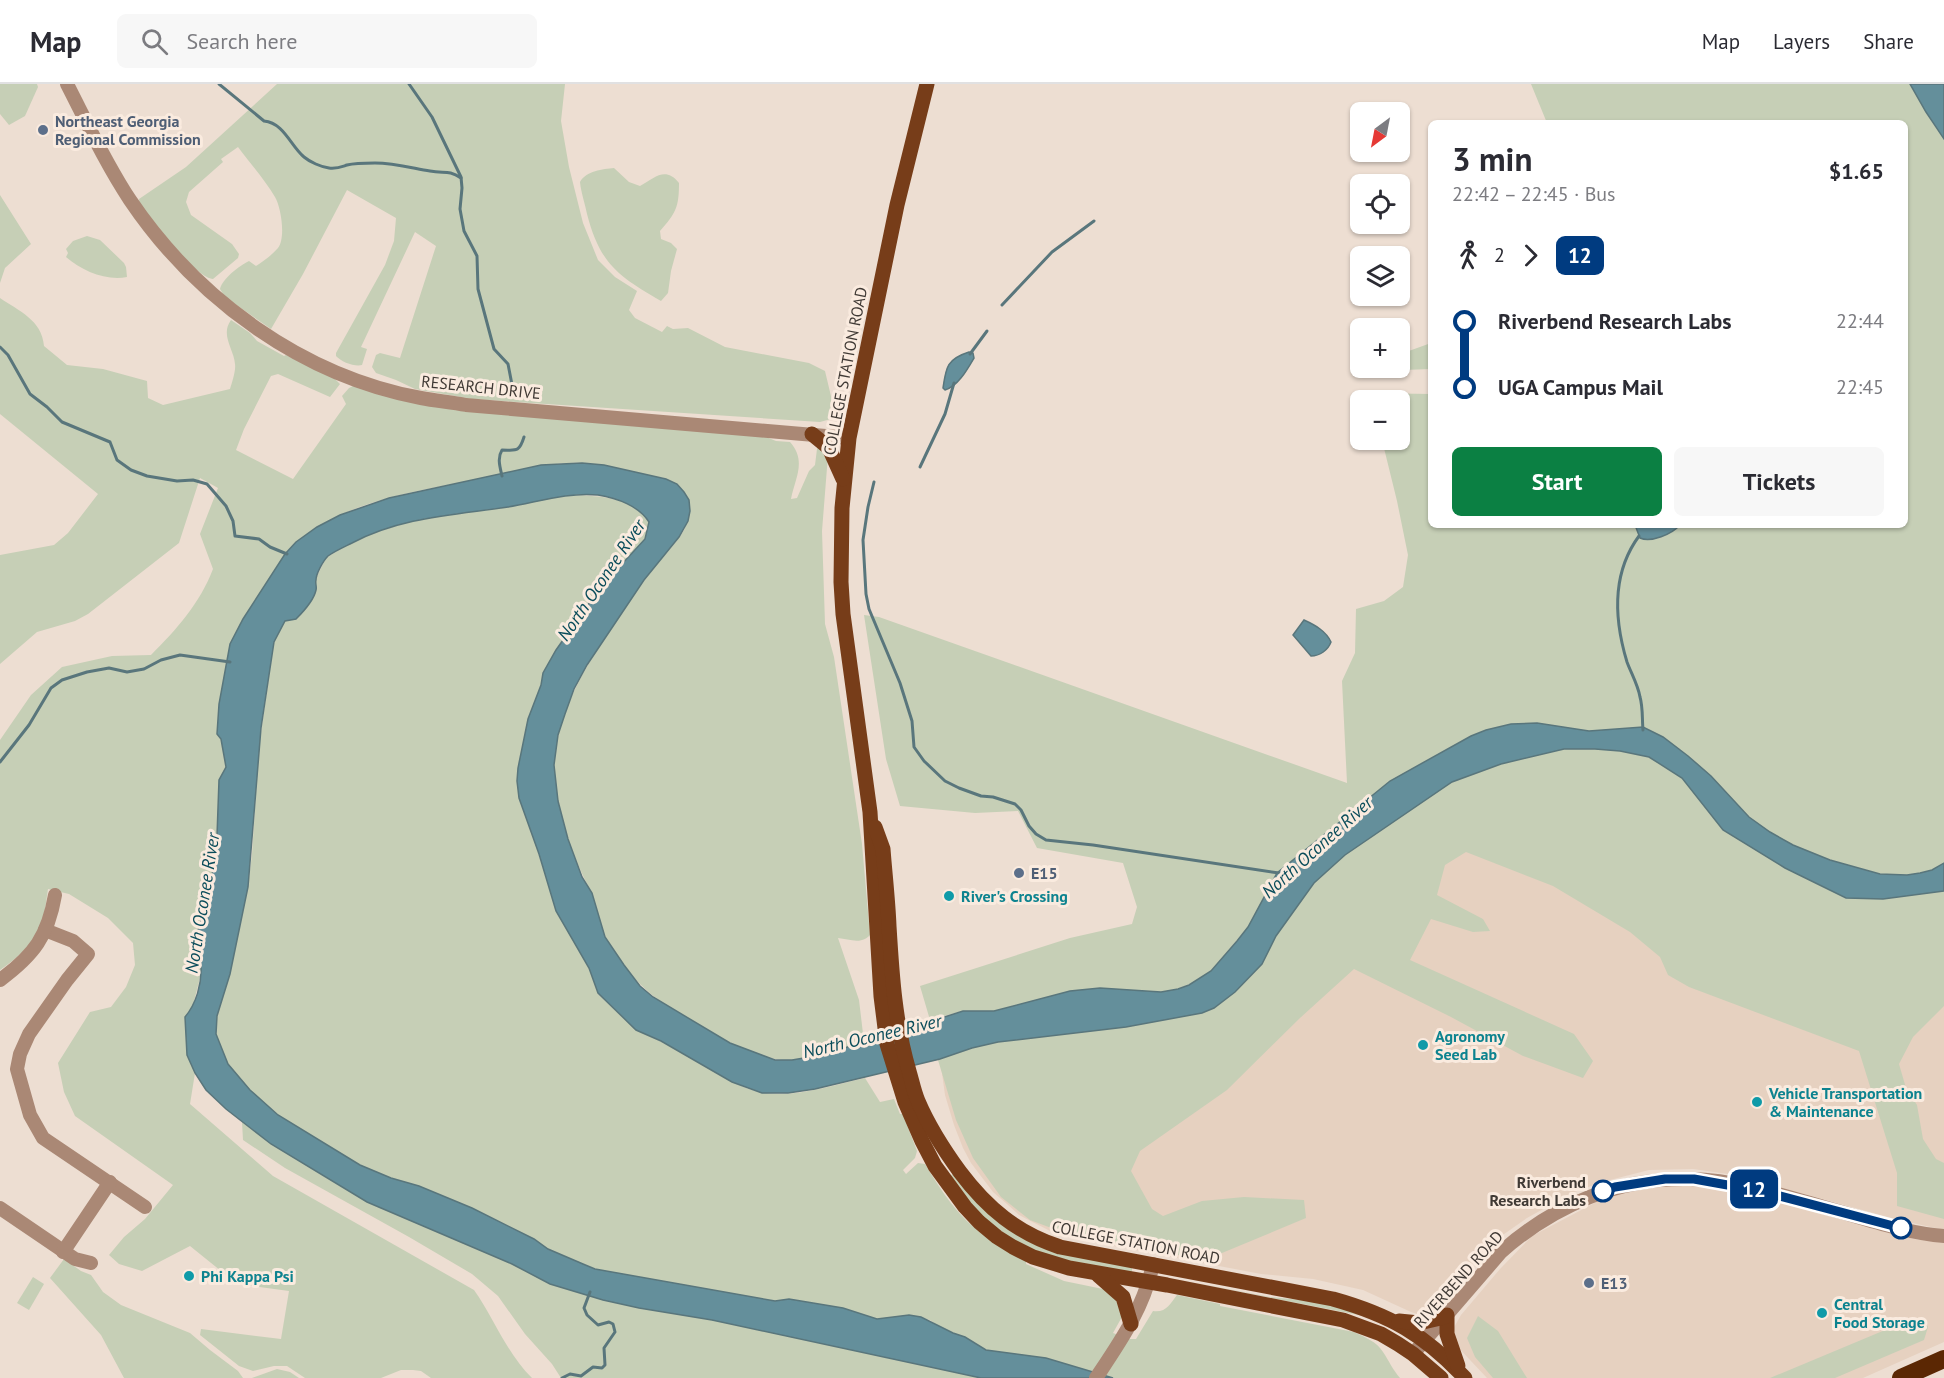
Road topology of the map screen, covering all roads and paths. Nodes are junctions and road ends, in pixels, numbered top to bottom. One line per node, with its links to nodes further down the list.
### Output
1 (67, 84): 3 (street, RESEARCH DRIVE)
2 (927, 84): 4 (main road, COLLEGE STATION ROAD)
3 (812, 434): 4 (street, RESEARCH DRIVE); 5 (main road)
4 (849, 438): 5 (main road, COLLEGE STATION ROAD)
5 (844, 482): 9 (main road, COLLEGE STATION ROAD)
6 (55, 895): 7 (street)
7 (45, 930): 8 (street); 10 (street)
8 (0, 980)
9 (911, 1101): 16 (main road, COLLEGE STATION ROAD); 17 (main road, COLLEGE STATION ROAD)
10 (110, 1182): 11 (street); 14 (street)
11 (145, 1207)
12 (0, 1209): 14 (street)
13 (1944, 1236): 19 (street, RIVERBEND ROAD)
14 (63, 1252): 15 (street)
15 (92, 1263)
16 (1153, 1264): 18 (street); 20 (main road, COLLEGE STATION ROAD)
17 (1095, 1273): 18 (main road, COLLEGE STATION ROAD); 21 (main road)
18 (1149, 1282): 21 (street); 23 (main road, COLLEGE STATION ROAD)
19 (1446, 1316): 20 (main road); 22 (street, RIVERBEND ROAD); 25 (main road)
20 (1394, 1321): 22 (main road, COLLEGE STATION ROAD)
21 (1131, 1324): 26 (street)
22 (1425, 1340): 23 (street, RIVERBEND ROAD); 25 (main road, COLLEGE STATION ROAD)
23 (1413, 1354): 27 (main road, COLLEGE STATION ROAD)
24 (1944, 1359): 28 (highway)
25 (1463, 1376)
26 (1096, 1378)
27 (1441, 1378)
28 (1901, 1378)

